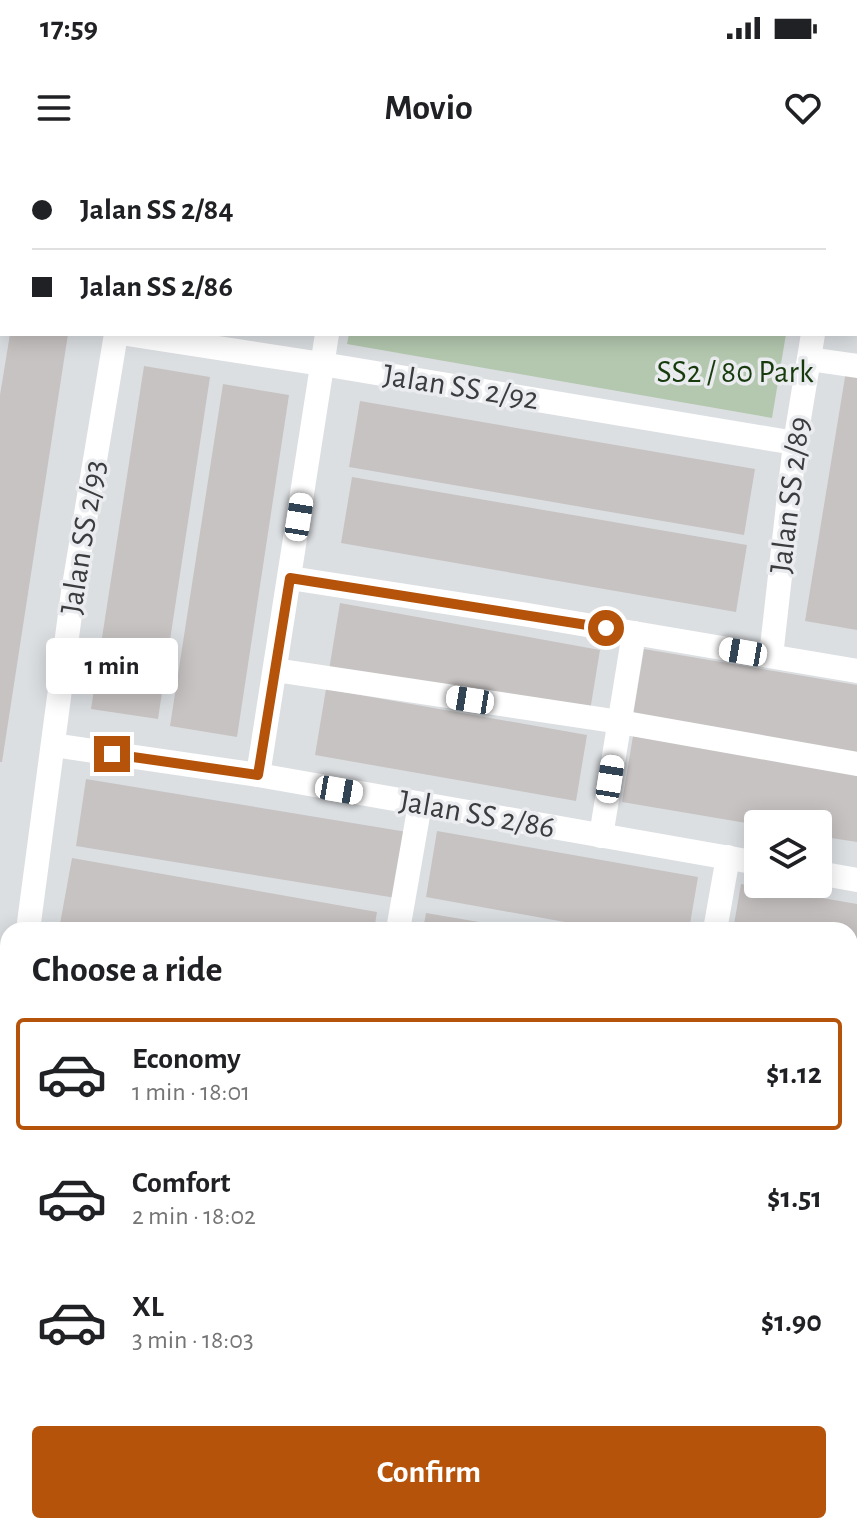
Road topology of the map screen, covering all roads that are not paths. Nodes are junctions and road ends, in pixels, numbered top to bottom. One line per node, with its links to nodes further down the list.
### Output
1 (116, 336): 15 (street, Jalan SS 2/93)
2 (140, 336): 6 (street, Jalan SS 2/92)
3 (327, 336): 6 (street)
4 (813, 336): 5 (street, Jalan SS 2/89)
5 (809, 359): 7 (street); 8 (street, Jalan SS 2/89)
6 (322, 364): 8 (street, Jalan SS 2/92); 9 (street)
7 (857, 366)
8 (795, 443): 11 (street, Jalan SS 2/89)
9 (290, 578): 10 (street); 12 (street)
10 (634, 633): 11 (street); 14 (street)
11 (771, 656): 13 (street)
12 (275, 670): 14 (street); 17 (street)
13 (857, 671)
14 (620, 722): 16 (street); 19 (street)
15 (53, 745): 17 (street, Jalan SS 2/86); 24 (street, Jalan SS 2/93)
16 (857, 764)
17 (258, 775): 18 (street, Jalan SS 2/86)
18 (420, 804): 19 (street, Jalan SS 2/86); 25 (street)
19 (601, 836): 20 (street, Jalan SS 2/86)
20 (728, 857): 21 (street, Jalan SS 2/86); 26 (street)
21 (744, 860)
22 (832, 876): 23 (street)
23 (857, 880)
24 (29, 922)
25 (399, 922)
26 (716, 922)

